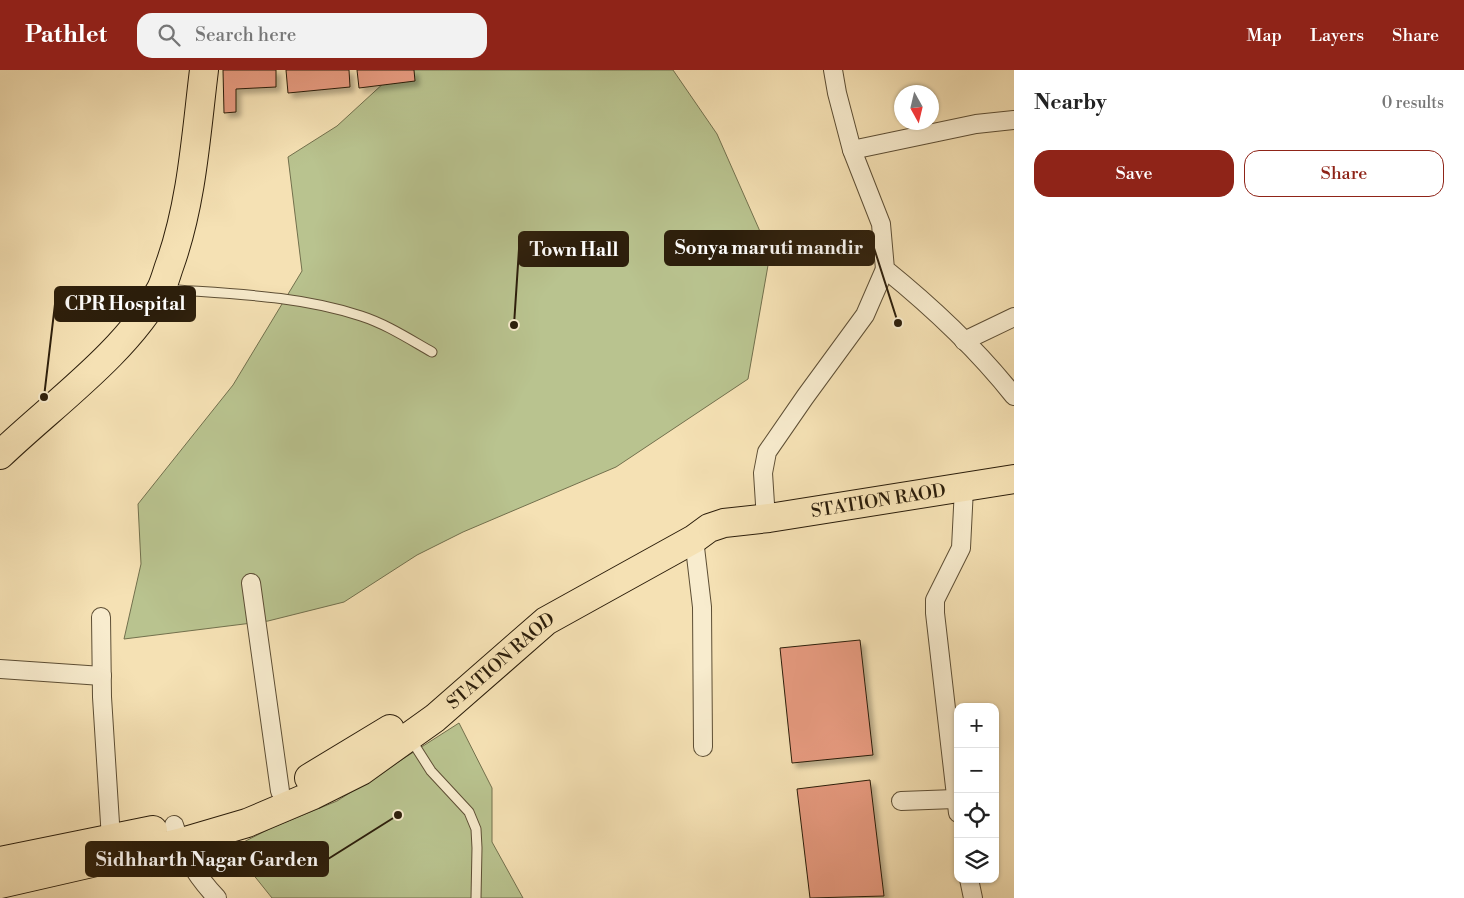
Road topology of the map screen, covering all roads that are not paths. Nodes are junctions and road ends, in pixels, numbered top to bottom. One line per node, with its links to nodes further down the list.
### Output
1 (204, 70): 6 (highway)
2 (833, 70): 4 (street)
3 (1014, 120): 4 (street)
4 (852, 150): 5 (street)
5 (885, 269): 8 (street); 15 (street)
6 (161, 288): 9 (lane); 11 (highway)
7 (1014, 317): 8 (street)
8 (964, 341): 10 (street)
9 (432, 352)
10 (1014, 396)
11 (0, 455)
12 (1014, 468): 15 (highway)
13 (1014, 479): 14 (highway, STATION RAOD)
14 (964, 488): 15 (highway, STATION RAOD); 24 (street)
15 (767, 511): 16 (highway, STATION RAOD); 23 (highway)
16 (694, 539): 21 (highway, STATION RAOD); 22 (street)
17 (251, 583): 23 (street)
18 (101, 617): 20 (street)
19 (0, 669): 20 (street)
20 (102, 676): 28 (street)
21 (408, 737): 27 (highway, STATION RAOD); 33 (lane)
22 (703, 747)
23 (280, 791): 27 (highway)
24 (956, 793)
25 (901, 801): 26 (street)
26 (954, 806)
27 (177, 834): 28 (highway); 31 (highway, STATION RAOD); 32 (street)
28 (111, 839): 29 (highway)
29 (0, 861)
30 (970, 883): 34 (street)
31 (0, 884)
32 (217, 898)
33 (476, 898)
34 (973, 898)

